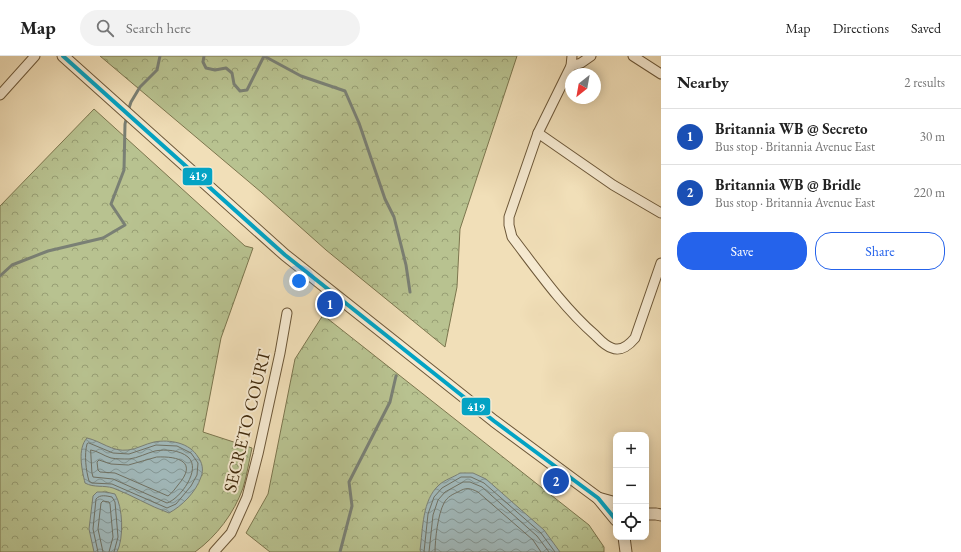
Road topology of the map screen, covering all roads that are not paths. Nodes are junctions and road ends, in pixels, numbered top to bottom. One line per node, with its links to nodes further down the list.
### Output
1 (35, 56): 8 (street)
2 (64, 56): 13 (street)
3 (572, 56): 6 (street)
4 (591, 56): 6 (street)
5 (636, 57): 7 (street)
6 (571, 66): 9 (street)
7 (661, 74)
8 (0, 94)
9 (538, 134): 10 (street); 11 (street)
10 (661, 213)
11 (661, 263)
12 (287, 313): 17 (street, SECRETO COURT)
13 (598, 498): 14 (street); 15 (street)
14 (613, 502)
15 (613, 516)
16 (624, 540): 18 (street)
17 (214, 552)
18 (626, 552)

